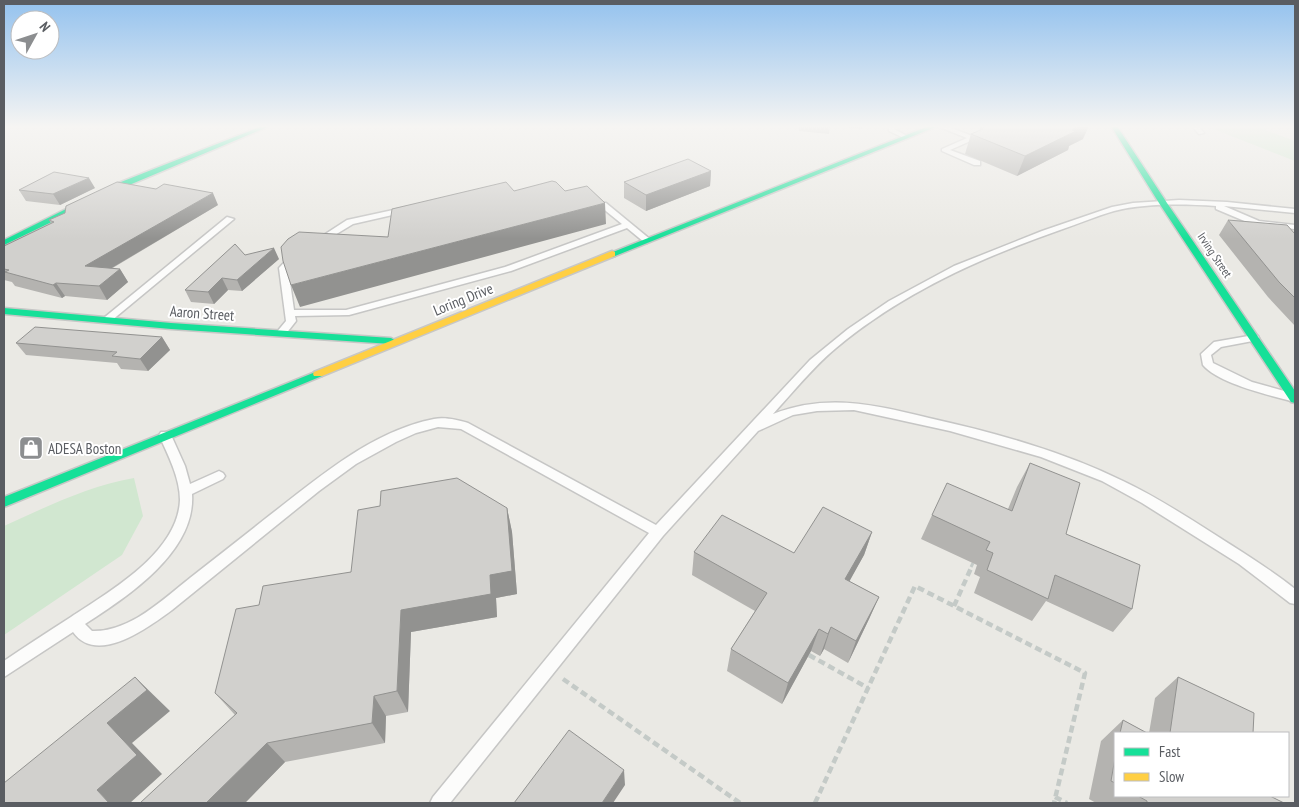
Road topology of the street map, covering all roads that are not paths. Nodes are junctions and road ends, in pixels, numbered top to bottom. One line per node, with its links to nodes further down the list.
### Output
1 (174, 164): 13 (street)
2 (839, 164): 12 (street, Loring Drive)
3 (1138, 164): 5 (street, Irving Street)
4 (583, 202): 10 (lane)
5 (1164, 203): 6 (lane); 20 (street, Irving Street); 24 (lane)
6 (1215, 205): 8 (lane); 11 (lane)
7 (413, 208): 14 (lane)
8 (1295, 211)
9 (230, 219): 18 (lane)
10 (628, 225): 12 (lane); 17 (lane)
11 (1295, 227)
12 (646, 240): 21 (street, Loring Drive)
13 (4, 244)
14 (309, 247)
15 (300, 252): 17 (lane)
16 (4, 311): 18 (street, Aaron Street)
17 (290, 313): 19 (lane)
18 (108, 319): 19 (street, Aaron Street)
19 (281, 333): 21 (street, Aaron Street)
20 (1254, 338): 22 (street, Irving Street); 22 (lane)
21 (398, 342): 23 (street, Loring Drive)
22 (1295, 398)
23 (165, 435): 26 (lane); 27 (street, Loring Drive)
24 (746, 435): 28 (lane); 29 (lane)
25 (219, 476): 26 (lane)
26 (186, 492): 30 (lane)
27 (4, 502)
28 (658, 532): 30 (lane); 32 (lane)
29 (1295, 598)
30 (75, 622): 31 (lane)
31 (4, 670)
32 (439, 803)

